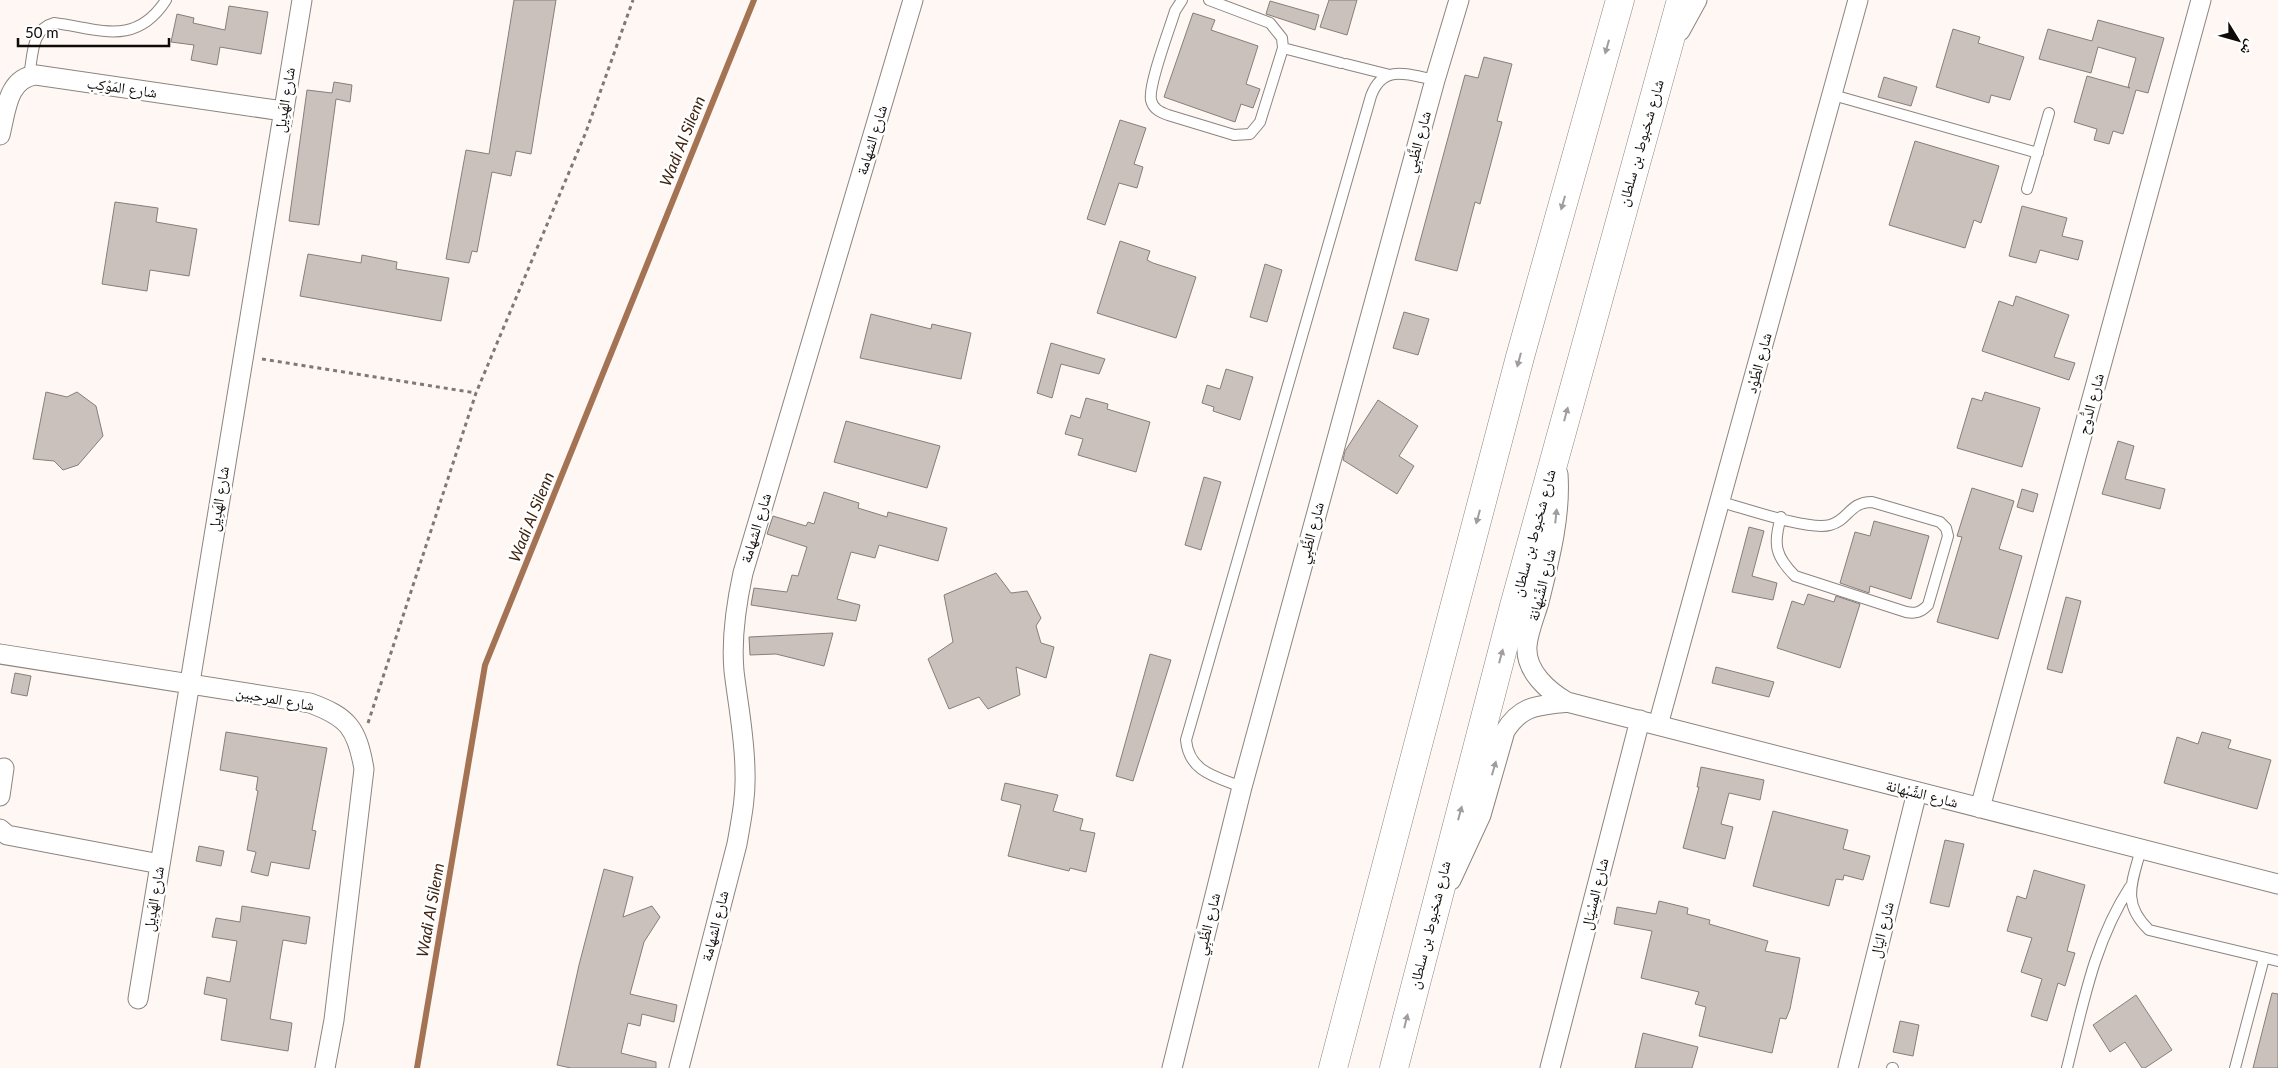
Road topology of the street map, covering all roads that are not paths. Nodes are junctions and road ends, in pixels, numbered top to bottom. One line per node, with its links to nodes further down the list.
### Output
1 (166, 0): 15 (lane)
2 (302, 0): 18 (street, شارع الهَدِيل)
3 (914, 0): 45 (street, شارع الشهامة)
4 (1182, 0): 12 (lane)
5 (1209, 0): 12 (lane)
6 (1459, 0): 16 (street, شارع الظَّبِي)
7 (1620, 0): 47 (main road, one-way to 47)
8 (1681, 0): 13 (main road, شارع شخبوط بن سلطان)
9 (1697, 0): 13 (street)
10 (1858, 0): 17 (street, شارع الطَّوْد)
11 (2201, 0): 34 (street, شارع الدُّوح)
12 (1283, 48): 14 (lane)
13 (1668, 48): 23 (main road, شارع شخبوط بن سلطان, one-way to 13)
14 (1390, 75): 16 (lane); 31 (lane)
15 (29, 76): 18 (street, شارع المَوْكِب); 20 (street)
16 (1435, 80): 31 (street, شارع الظَّبِي)
17 (1833, 95): 21 (lane); 24 (street, شارع الطَّوْد)
18 (283, 111): 27 (street, شارع الهَدِيل)
19 (2049, 113): 21 (lane)
20 (0, 135)
21 (2038, 153): 22 (lane)
22 (2028, 189)
23 (1556, 451): 28 (street, شارع الشَّبْهانة, one-way to 23); 40 (main road, شارع شخبوط بن سلطان, one-way to 23)
24 (1721, 502): 25 (lane); 29 (street, شارع الطَّوْد)
25 (1781, 518): 25 (lane)
26 (0, 654): 27 (street, شارع المرحبين)
27 (188, 685): 37 (street, شارع الهَدِيل); 44 (street, شارع المرحبين)
28 (1567, 702): 29 (street, شارع الشَّبْهانة); 40 (street, شارع الشَّبْهانة, one-way to 28)
29 (1649, 723): 32 (street, شارع الشَّبْهانة); 49 (street, شارع المِسْيَال)
30 (4, 768): 33 (street)
31 (1242, 787): 46 (street, شارع الظَّبِي)
32 (1917, 792): 34 (street, شارع الشَّبْهانة); 50 (street, شارع اليَال)
33 (0, 796)
34 (1980, 808): 36 (street, شارع الشَّبْهانة)
35 (0, 829): 37 (street)
36 (2141, 849): 38 (lane); 39 (street, شارع الشَّبْهانة)
37 (160, 864): 43 (street, شارع الهَدِيل)
38 (2132, 884): 41 (lane); 51 (lane)
39 (2278, 884)
40 (1434, 909): 48 (main road, شارع شخبوط بن سلطان, one-way to 40)
41 (2264, 958): 42 (lane); 52 (lane)
42 (2278, 961)
43 (138, 999)
44 (325, 1068)
45 (679, 1068)
46 (1172, 1068)
47 (1333, 1068)
48 (1394, 1068)
49 (1550, 1068)
50 (1848, 1068)
51 (2067, 1068)
52 (2235, 1068)

